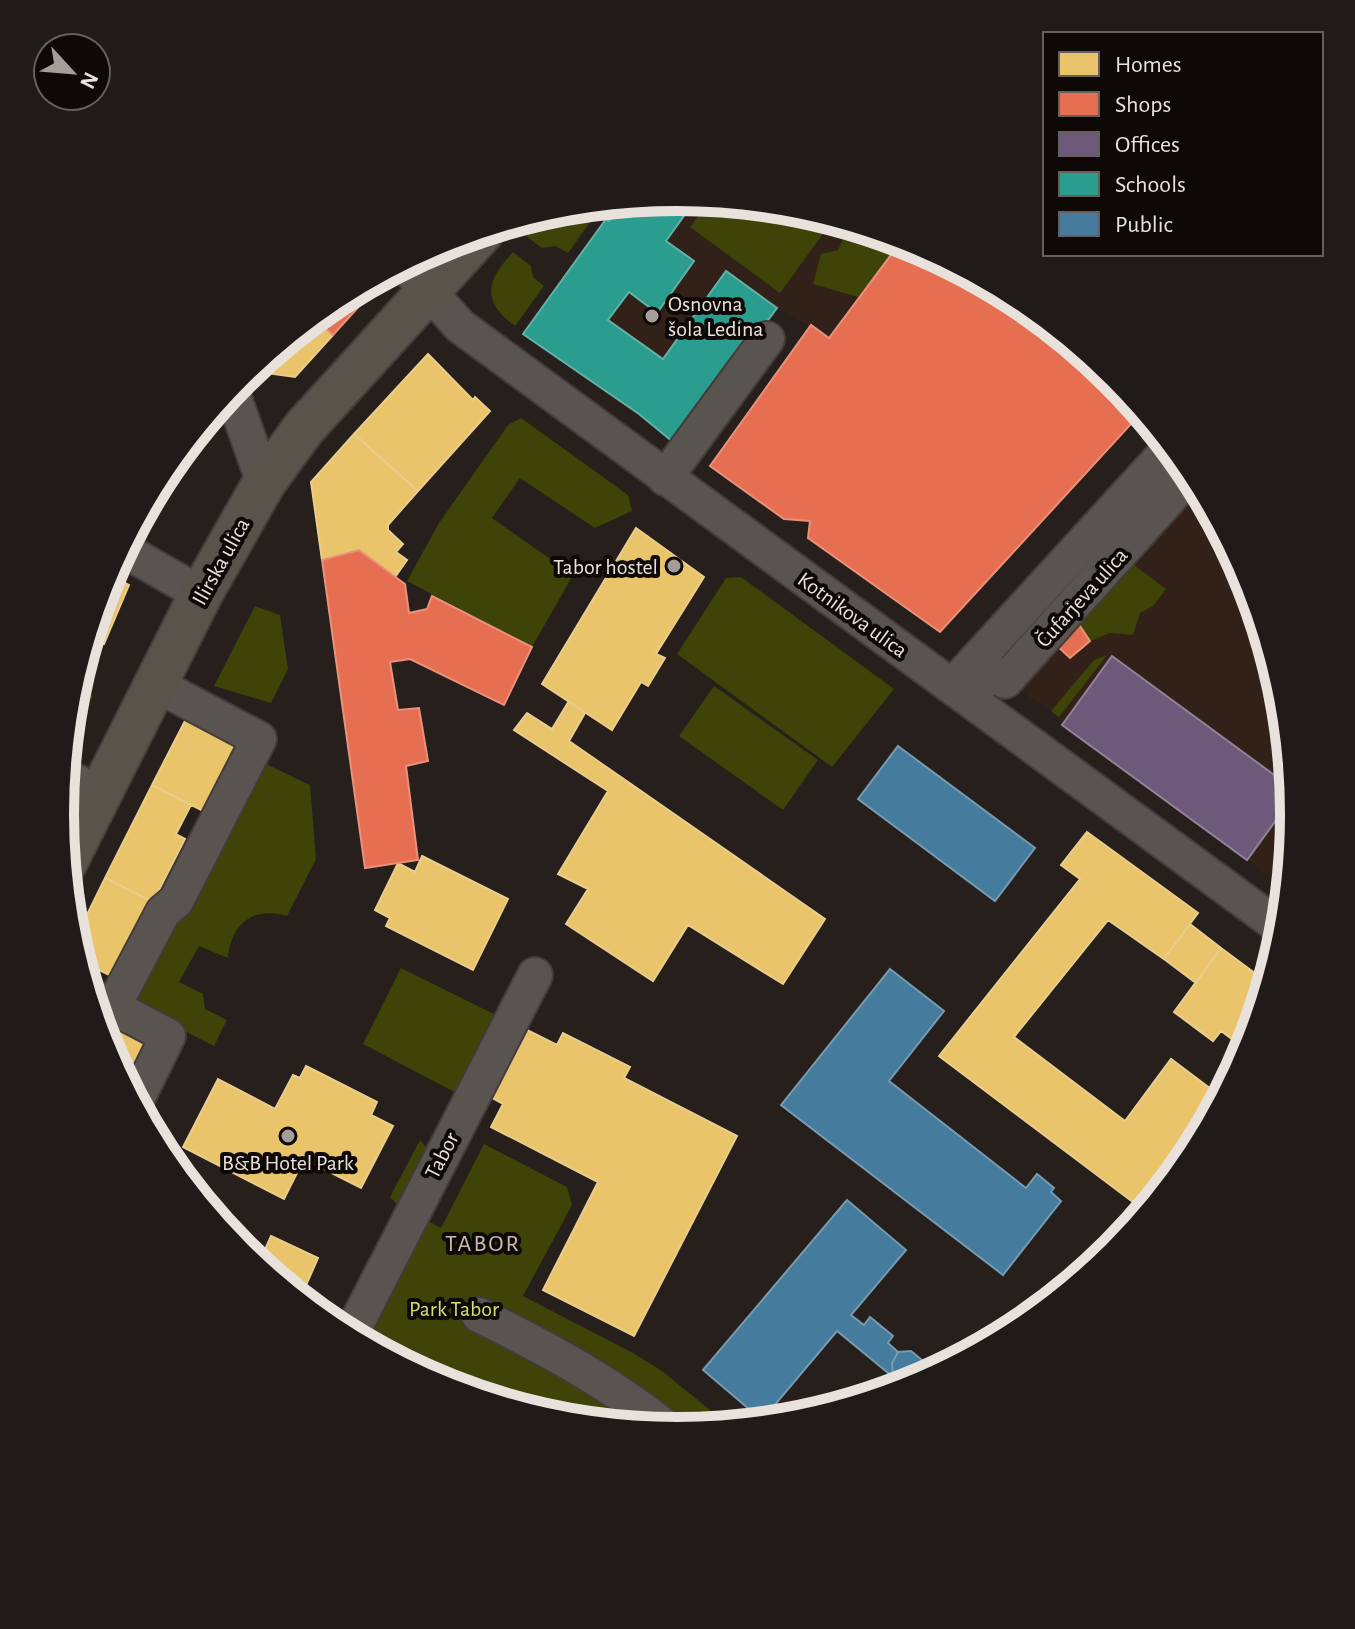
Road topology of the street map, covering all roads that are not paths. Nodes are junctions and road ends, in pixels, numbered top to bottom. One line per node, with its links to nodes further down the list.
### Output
1 (443, 259): 2 (main road, Ilirska ulica)
2 (415, 278): 6 (street, Kotnikova ulica); 7 (main road, Ilirska ulica)
3 (767, 339): 6 (street)
4 (236, 404): 7 (street)
5 (1163, 457): 12 (street, Čufarjeva ulica)
6 (665, 478): 12 (street, Kotnikova ulica)
7 (264, 483): 10 (main road, Ilirska ulica)
8 (1182, 484): 12 (street, Čufarjeva ulica)
9 (133, 555): 10 (street)
10 (201, 594): 11 (main road, Ilirska ulica)
11 (155, 684): 14 (main road, Ilirska ulica); 18 (street)
12 (961, 693): 16 (street, Kotnikova ulica)
13 (75, 781): 14 (street)
14 (101, 795): 15 (main road, Ilirska ulica)
15 (75, 845)
16 (1271, 921)
17 (535, 975): 22 (street, Tabor)
18 (103, 999)
19 (104, 1002): 20 (street)
20 (141, 1090)
21 (479, 1315): 23 (street)
22 (356, 1325)
23 (653, 1417)

